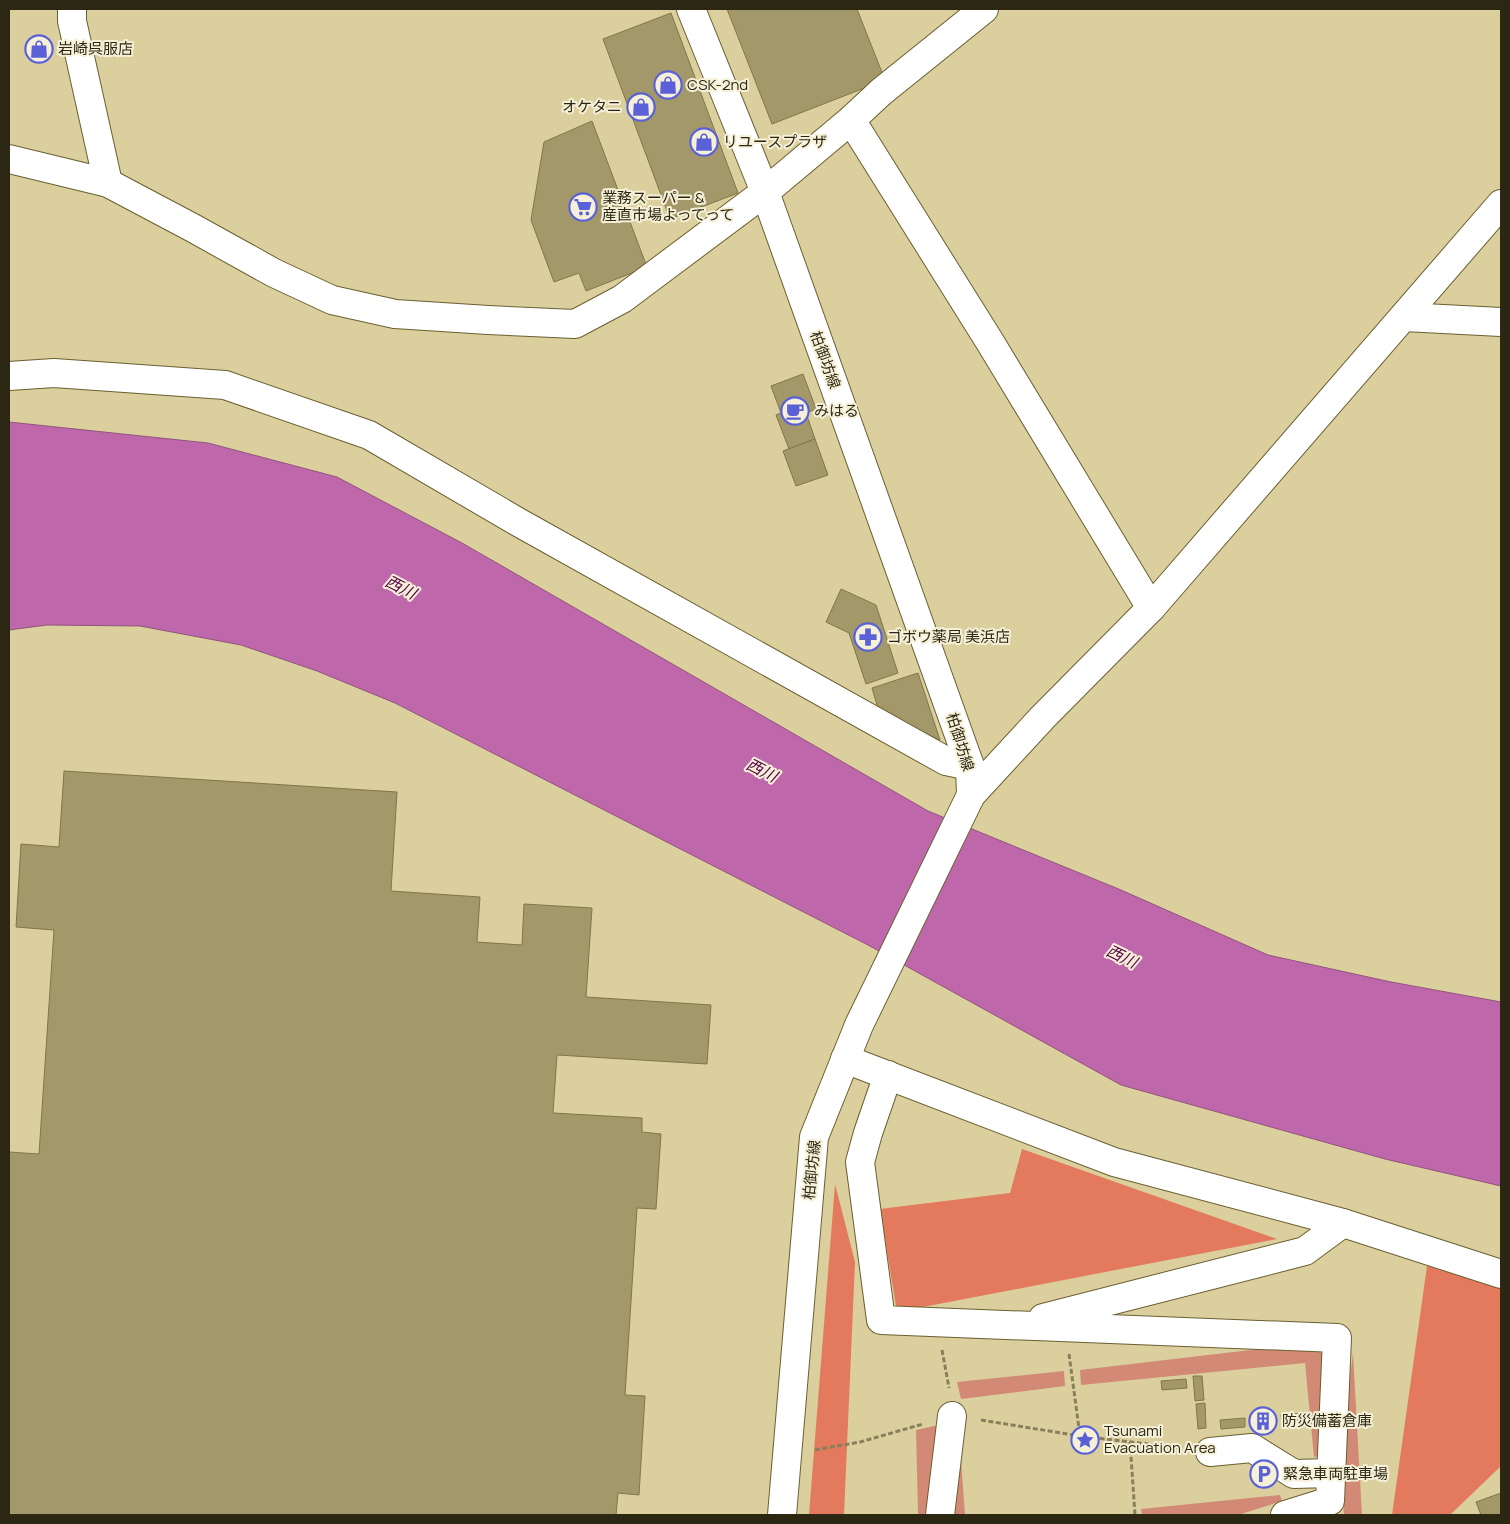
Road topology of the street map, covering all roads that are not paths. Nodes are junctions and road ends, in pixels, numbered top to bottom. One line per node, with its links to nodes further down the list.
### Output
1 (72, 9): 6 (street)
2 (691, 9): 7 (street, 柏御坊線)
3 (984, 9): 4 (street)
4 (851, 120): 7 (street); 12 (street)
5 (9, 159): 6 (street)
6 (108, 183): 7 (street)
7 (765, 192): 13 (street, 柏御坊線)
8 (1501, 204): 9 (street)
9 (1404, 317): 10 (street); 12 (street)
10 (1501, 322)
11 (9, 376): 13 (street)
12 (1151, 608): 14 (street)
13 (970, 766): 14 (street, 柏御坊線)
14 (971, 795): 15 (street, 柏御坊線)
15 (845, 1059): 16 (street); 23 (street, 柏御坊線)
16 (888, 1075): 17 (street); 19 (street)
17 (1343, 1223): 18 (street); 19 (street)
18 (1501, 1274)
19 (1015, 1325): 22 (street)
20 (944, 1410): 24 (street)
21 (1210, 1452): 22 (street)
22 (1331, 1472): 25 (street)
23 (782, 1515)
24 (940, 1515)
25 (1285, 1515)

